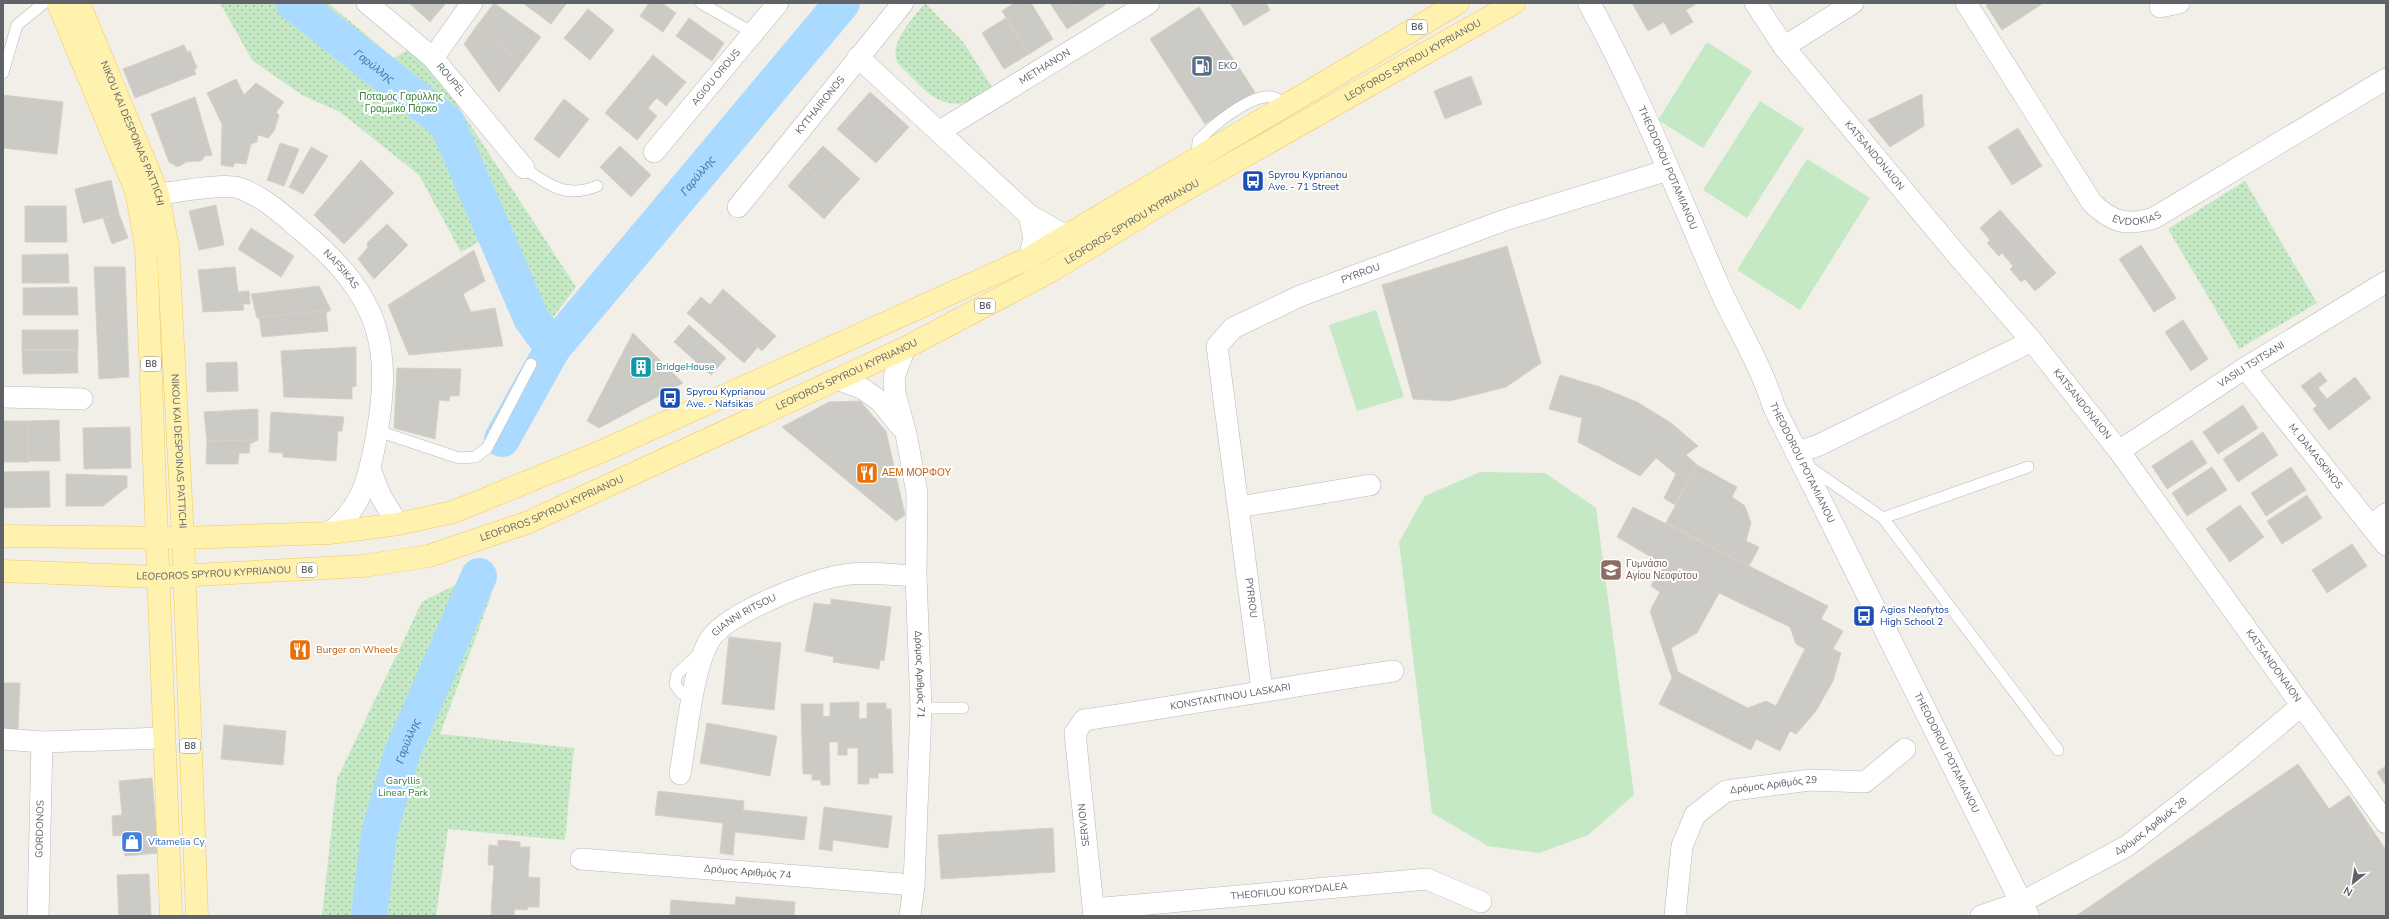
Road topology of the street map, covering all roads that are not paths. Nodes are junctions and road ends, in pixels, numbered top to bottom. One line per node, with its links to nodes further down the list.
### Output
1 (44, 3): 20 (lane)
2 (58, 3): 53 (main road, NIKOU KAI DESPOINAS PATTICHI / B8)
3 (79, 3): 27 (main road, NIKOU KAI DESPOINAS PATTICHI)
4 (367, 3): 19 (street, ROUPEL)
5 (472, 3): 19 (street)
6 (701, 3): 16 (lane)
7 (778, 3): 16 (street, AGIOU OROUS)
8 (903, 3): 18 (street, KYTHAIRONOS)
9 (1149, 3): 22 (street, METHANON)
10 (1458, 3): 30 (main road, B6)
11 (1514, 3): 34 (main road, LEOFOROS SPYROU KYPRIANOU / B6)
12 (1589, 3): 25 (main road, THEODOROU POTAMIANOU)
13 (1755, 3): 17 (street, KATSANDONAION)
14 (1853, 3): 17 (street)
15 (1966, 3): 21 (street, EVDOKIAS)
16 (753, 33): 23 (street, AGIOU OROUS)
17 (1784, 47): 33 (street, KATSANDONAION)
18 (858, 57): 22 (street); 28 (street, KYTHAIRONOS)
19 (433, 58): 24 (street, ROUPEL)
20 (3, 73)
21 (2386, 79)
22 (940, 131): 29 (street)
23 (654, 152)
24 (524, 168): 26 (lane)
25 (1668, 170): 43 (main road, THEODOROU POTAMIANOU); 47 (street, PYRROU)
26 (597, 186)
27 (158, 194): 40 (street, NAFSIKAS); 54 (main road, NIKOU KAI DESPOINAS PATTICHI / B8)
28 (738, 207)
29 (1029, 215): 30 (street); 31 (street)
30 (1066, 236): 31 (main road, B6)
31 (1029, 258): 50 (main road, B6)
32 (2386, 282): 36 (street, VASILI TSITSANI)
33 (2032, 341): 42 (street, KATSANDONAION); 43 (street)
34 (905, 348): 37 (main road, LEOFOROS SPYROU KYPRIANOU / B6); 41 (street, Δρόμος Αριθμός 71)
35 (531, 364): 40 (lane)
36 (2245, 368): 42 (street, VASILI TSITSANI); 49 (street, M. DAMASKINOS)
37 (836, 379): 41 (street, Δρόμος Αριθμός 71); 57 (main road, LEOFOROS SPYROU KYPRIANOU / B6)
38 (3, 397): 39 (street)
39 (82, 400)
40 (378, 431): 45 (street, NAFSIKAS)
41 (906, 434): 58 (street, Δρόμος Αριθμός 71)
42 (2119, 451): 62 (street, KATSANDONAION)
43 (1798, 457): 48 (lane); 76 (main road, THEODOROU POTAMIANOU)
44 (2028, 467): 48 (lane)
45 (370, 469): 50 (street); 51 (street, NAFSIKAS)
46 (1370, 485): 47 (street)
47 (1239, 506): 61 (street, PYRROU)
48 (1883, 518): 70 (lane)
49 (2379, 519): 55 (street, M. DAMASKINOS)
50 (398, 524): 51 (main road, B6)
51 (329, 533): 54 (main road, B6)
52 (3, 536): 53 (main road, B6)
53 (157, 538): 54 (main road, B6); 59 (main road, NIKOU KAI DESPOINAS PATTICHI / B8)
54 (183, 538): 57 (main road, NIKOU KAI DESPOINAS PATTICHI / B8)
55 (2386, 545)
56 (3, 571): 59 (main road, LEOFOROS SPYROU KYPRIANOU / B6)
57 (184, 576): 59 (main road, LEOFOROS SPYROU KYPRIANOU / B6); 80 (main road, NIKOU KAI DESPOINAS PATTICHI / B8)
58 (916, 576): 63 (street, Δρόμος Αριθμός 71); 71 (street, GIANNI RITSOU)
59 (158, 577): 66 (main road, NIKOU KAI DESPOINAS PATTICHI / B8)
60 (1393, 671): 61 (street, KONSTANTINOU LASKARI)
61 (1262, 690): 65 (street, KONSTANTINOU LASKARI)
62 (2301, 706): 72 (street, KATSANDONAION); 76 (street, Δρόμος Αριθμός 28)
63 (921, 708): 64 (lane); 74 (street, Δρόμος Αριθμός 71)
64 (963, 708)
65 (1075, 733): 77 (street, SERVION)
66 (164, 738): 68 (street); 79 (main road, NIKOU KAI DESPOINAS PATTICHI / B8)
67 (3, 739): 68 (street)
68 (42, 742): 78 (street, GORDONOS)
69 (1905, 749): 82 (street, Δρόμος Αριθμός 29)
70 (2058, 750)
71 (680, 774)
72 (2386, 823)
73 (581, 859): 74 (street, Δρόμος Αριθμός 74)
74 (914, 885): 81 (street, Δρόμος Αριθμός 71)
75 (1481, 902): 77 (street, THEOFILOU KORYDALEA)
76 (2025, 909): 83 (street, Δρόμος Αριθμός 28)
77 (1094, 912)
78 (38, 916)
79 (172, 916)
80 (198, 916)
81 (910, 916)
82 (1675, 916)
83 (1981, 916)

